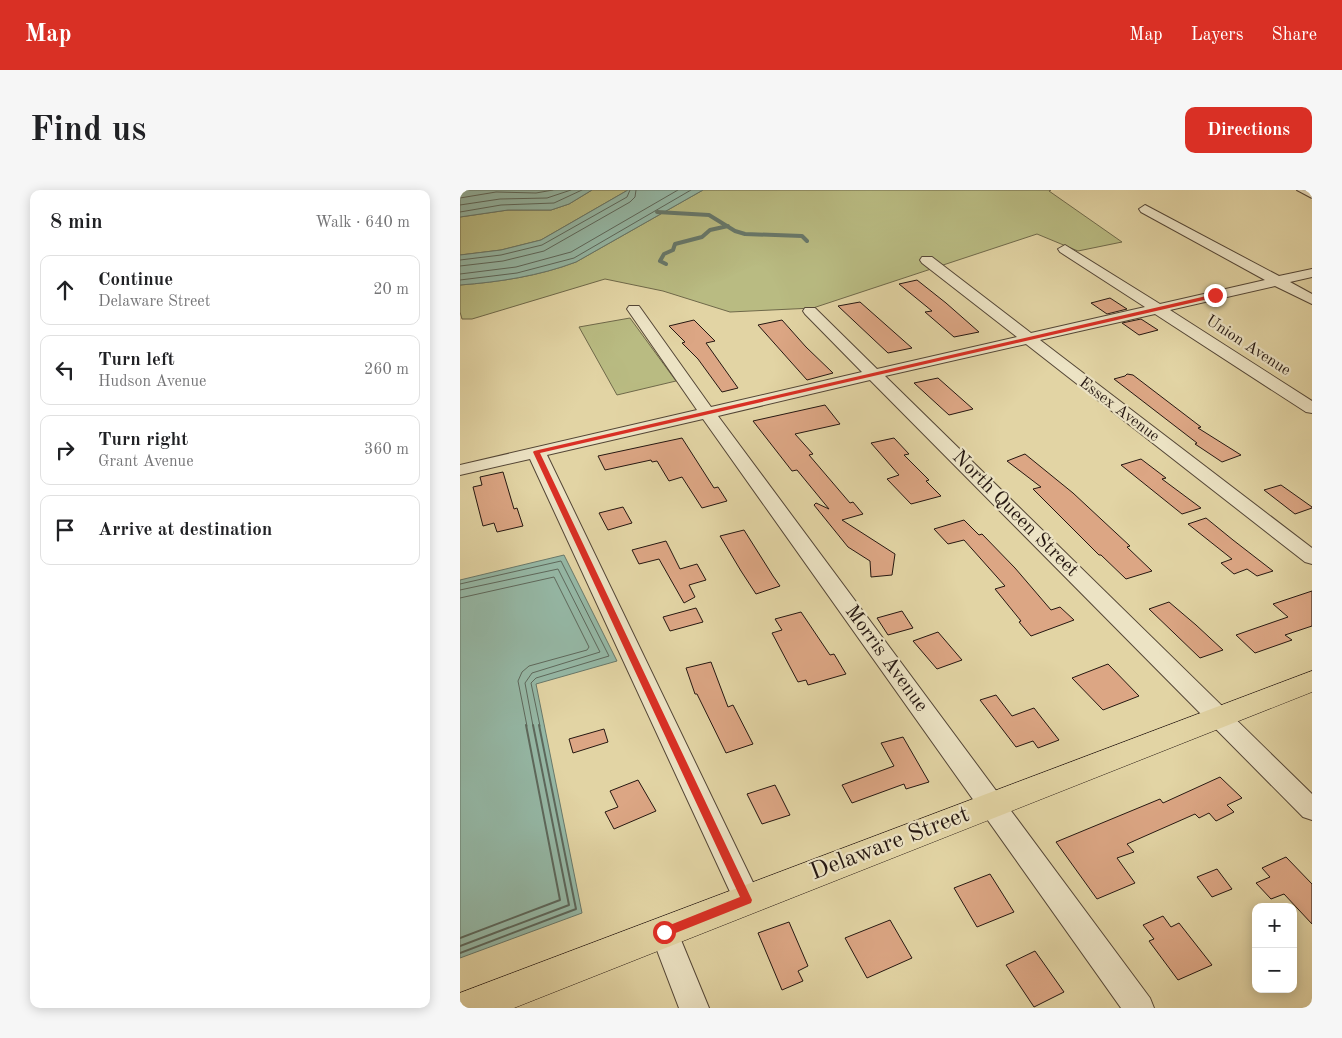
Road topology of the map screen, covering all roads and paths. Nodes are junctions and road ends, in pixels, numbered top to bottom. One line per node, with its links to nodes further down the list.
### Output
1 (1302, 190): 2 (street)
2 (1312, 194)
3 (1145, 209): 7 (street)
4 (1065, 249): 9 (street, Union Avenue)
5 (926, 260): 12 (street, Essex Avenue)
6 (1312, 273): 7 (street)
7 (1278, 282): 8 (street); 9 (street)
8 (1312, 300)
9 (1157, 308): 12 (street); 14 (street, Union Avenue)
10 (634, 309): 15 (street, Morris Avenue)
11 (810, 311): 13 (street, North Queen Street)
12 (1025, 338): 13 (street); 18 (street, Essex Avenue)
13 (875, 374): 15 (street); 20 (street, North Queen Street)
14 (1312, 408)
15 (707, 413): 16 (street); 21 (street, Morris Avenue)
16 (536, 452): 17 (street); 23 (street)
17 (460, 470)
18 (1312, 558)
19 (1312, 681): 20 (main road, Delaware Street)
20 (1219, 717): 21 (main road, Delaware Street); 22 (street, North Queen Street)
21 (991, 806): 23 (main road, Delaware Street); 27 (street, Morris Avenue)
22 (1312, 810)
23 (747, 900): 24 (main road, Delaware Street)
24 (664, 932): 25 (main road, Delaware Street); 26 (street)
25 (468, 1008)
26 (694, 1008)
27 (1139, 1008)

